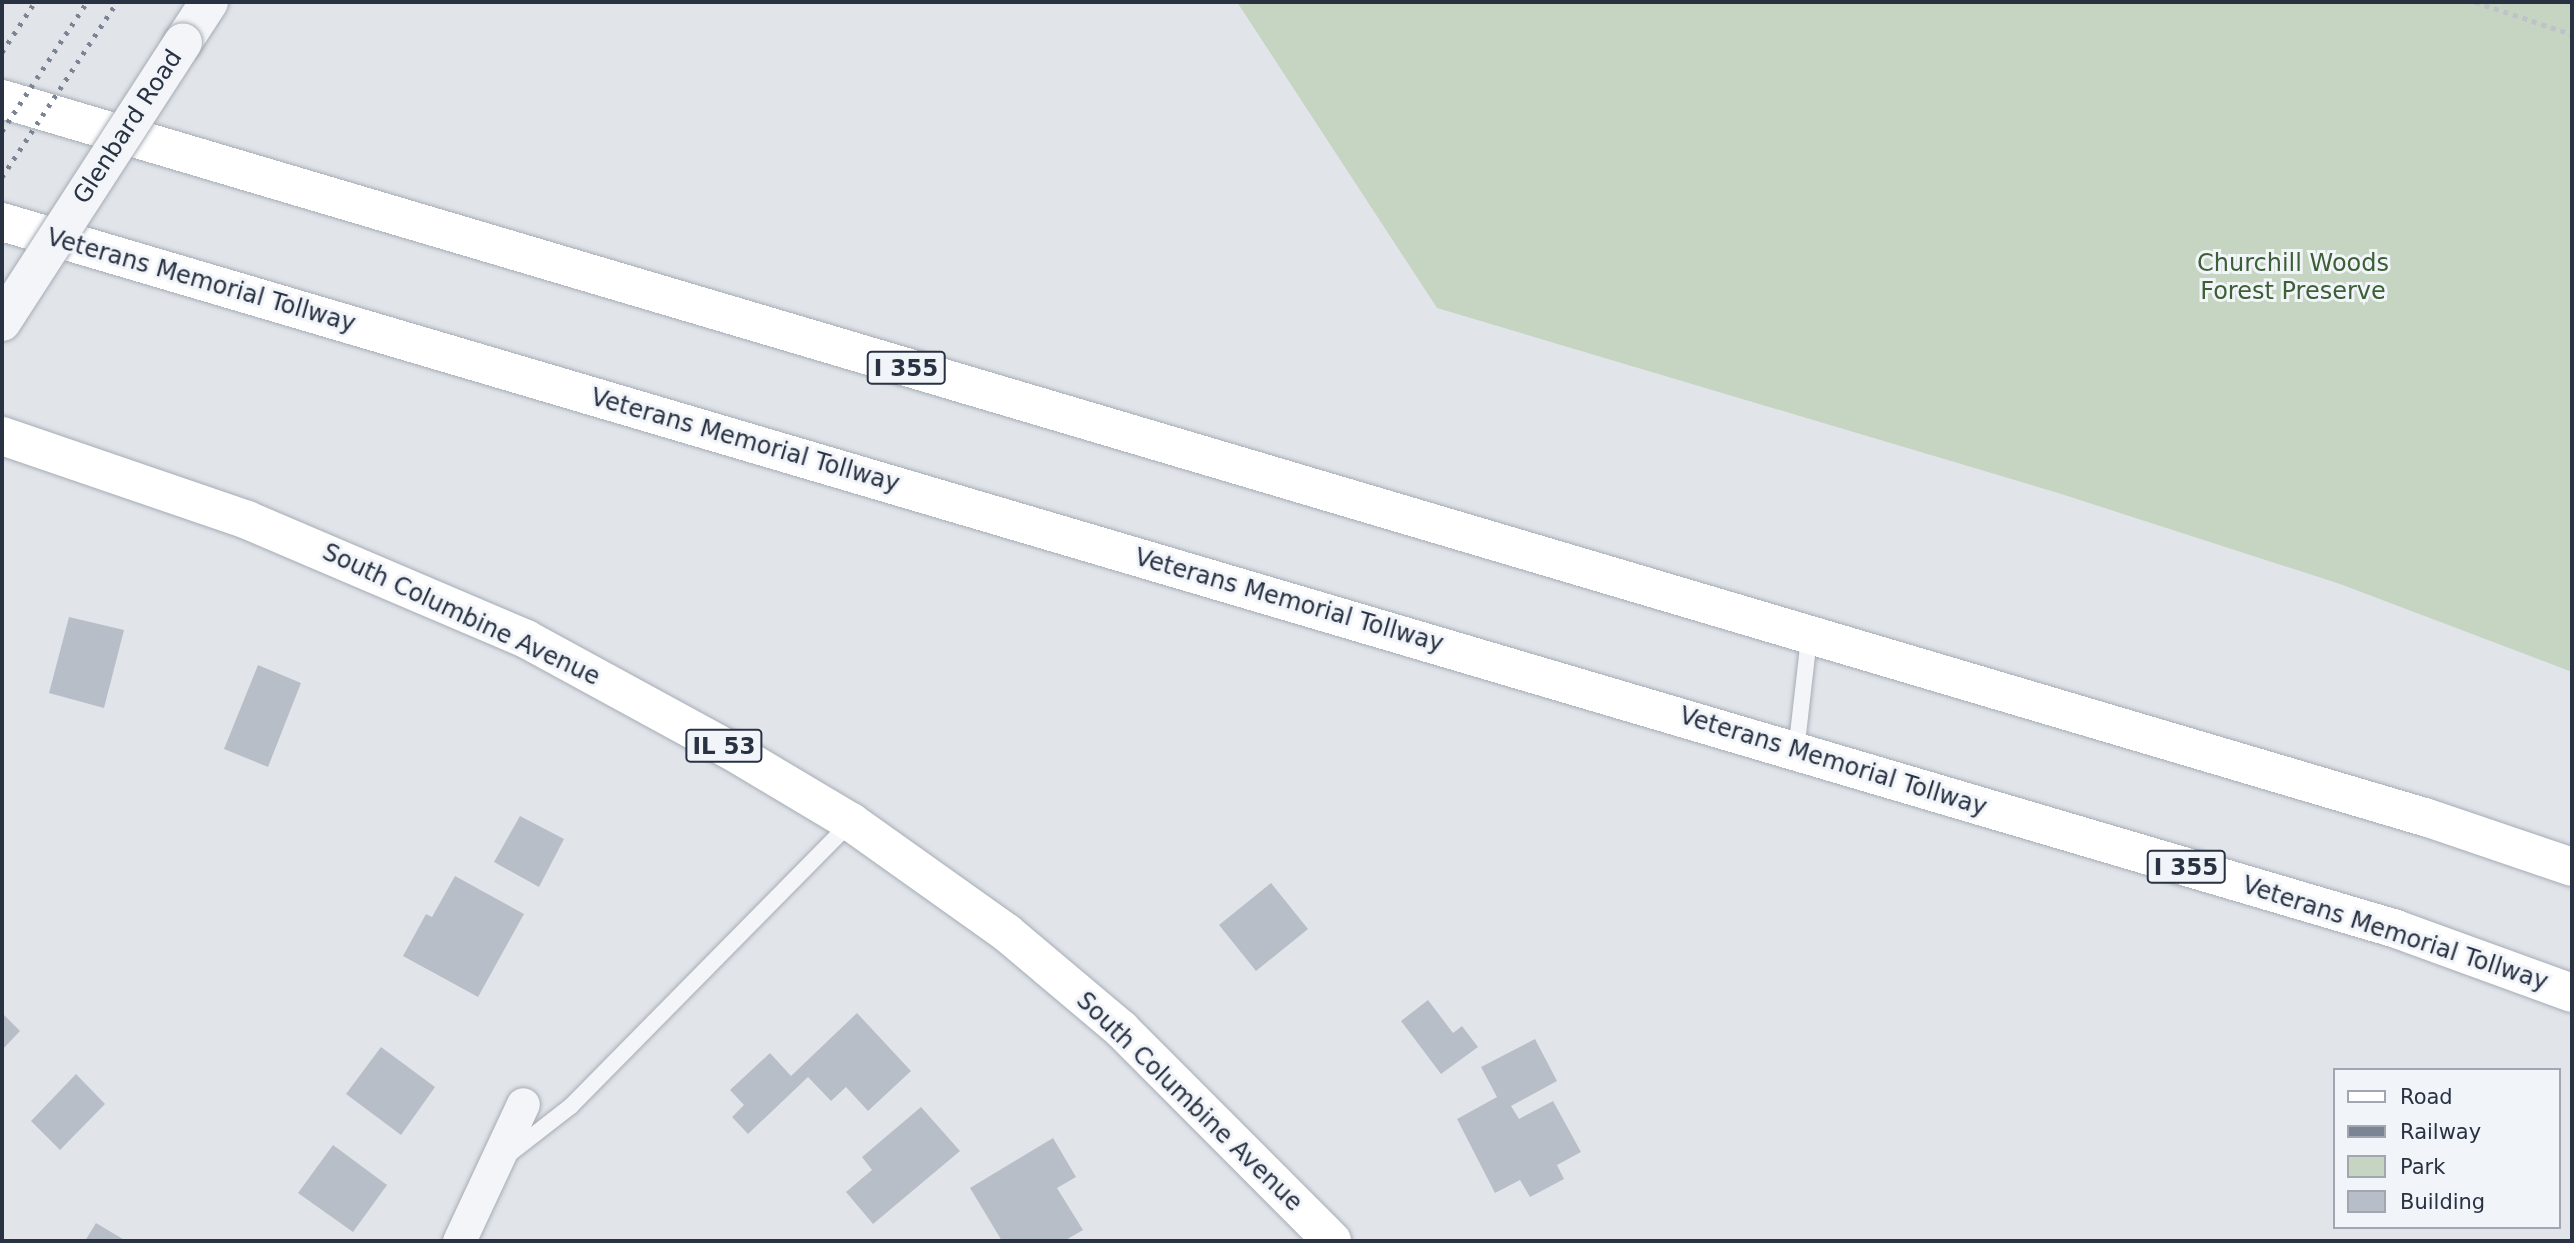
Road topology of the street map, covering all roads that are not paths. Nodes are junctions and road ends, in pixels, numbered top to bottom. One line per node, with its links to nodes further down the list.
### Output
1 (209, 2): 4 (street, Glenbard Road, bridge)
2 (2, 99): 6 (main road, I 355)
3 (2, 222): 7 (main road, Veterans Memorial Tollway / I 355)
4 (2, 322)
5 (2, 436): 8 (main road, South Columbine Avenue / IL 53)
6 (1809, 638): 7 (lane); 9 (main road, I 355)
7 (1796, 752): 10 (main road, Veterans Memorial Tollway / I 355)
8 (851, 822): 12 (lane); 14 (main road, South Columbine Avenue / IL 53)
9 (2572, 867)
10 (2572, 992)
11 (523, 1104): 12 (street)
12 (497, 1163): 13 (street)
13 (459, 1241)
14 (1332, 1241)

